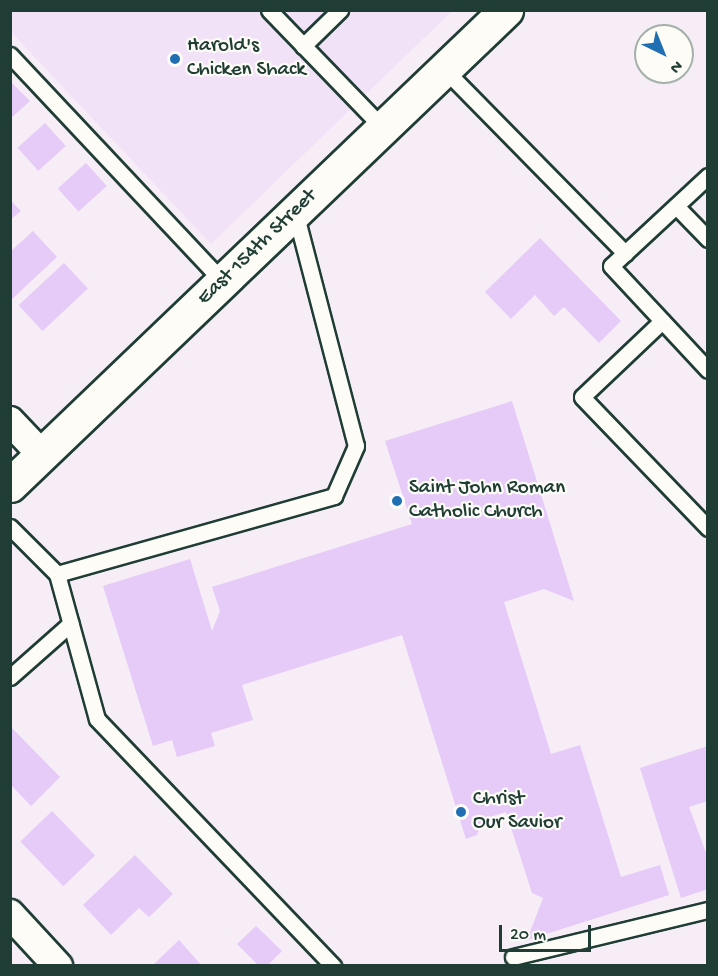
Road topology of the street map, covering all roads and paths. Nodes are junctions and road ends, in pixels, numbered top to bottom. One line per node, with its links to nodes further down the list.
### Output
1 (269, 10): 4 (lane)
2 (340, 10): 4 (lane)
3 (506, 10): 6 (street, East 154th Street)
4 (303, 46): 7 (lane)
5 (10, 55): 13 (lane)
6 (445, 69): 7 (street, East 154th Street); 12 (lane)
7 (383, 128): 10 (street, East 154th Street)
8 (708, 176): 9 (lane)
9 (676, 206): 11 (lane); 12 (lane)
10 (295, 212): 13 (street, East 154th Street); 21 (lane)
11 (708, 239)
12 (625, 253): 14 (lane)
13 (223, 282): 17 (street, East 154th Street)
14 (662, 321): 15 (lane); 20 (lane)
15 (708, 370)
16 (10, 421): 17 (street)
17 (42, 455): 18 (street, East 154th Street)
18 (10, 485)
19 (10, 527): 21 (lane)
20 (708, 528)
21 (57, 574): 22 (lane)
22 (71, 623): 23 (lane); 28 (lane)
23 (10, 677)
24 (708, 910): 26 (lane)
25 (10, 914): 27 (street)
26 (513, 957)
27 (58, 966)
28 (333, 966)

